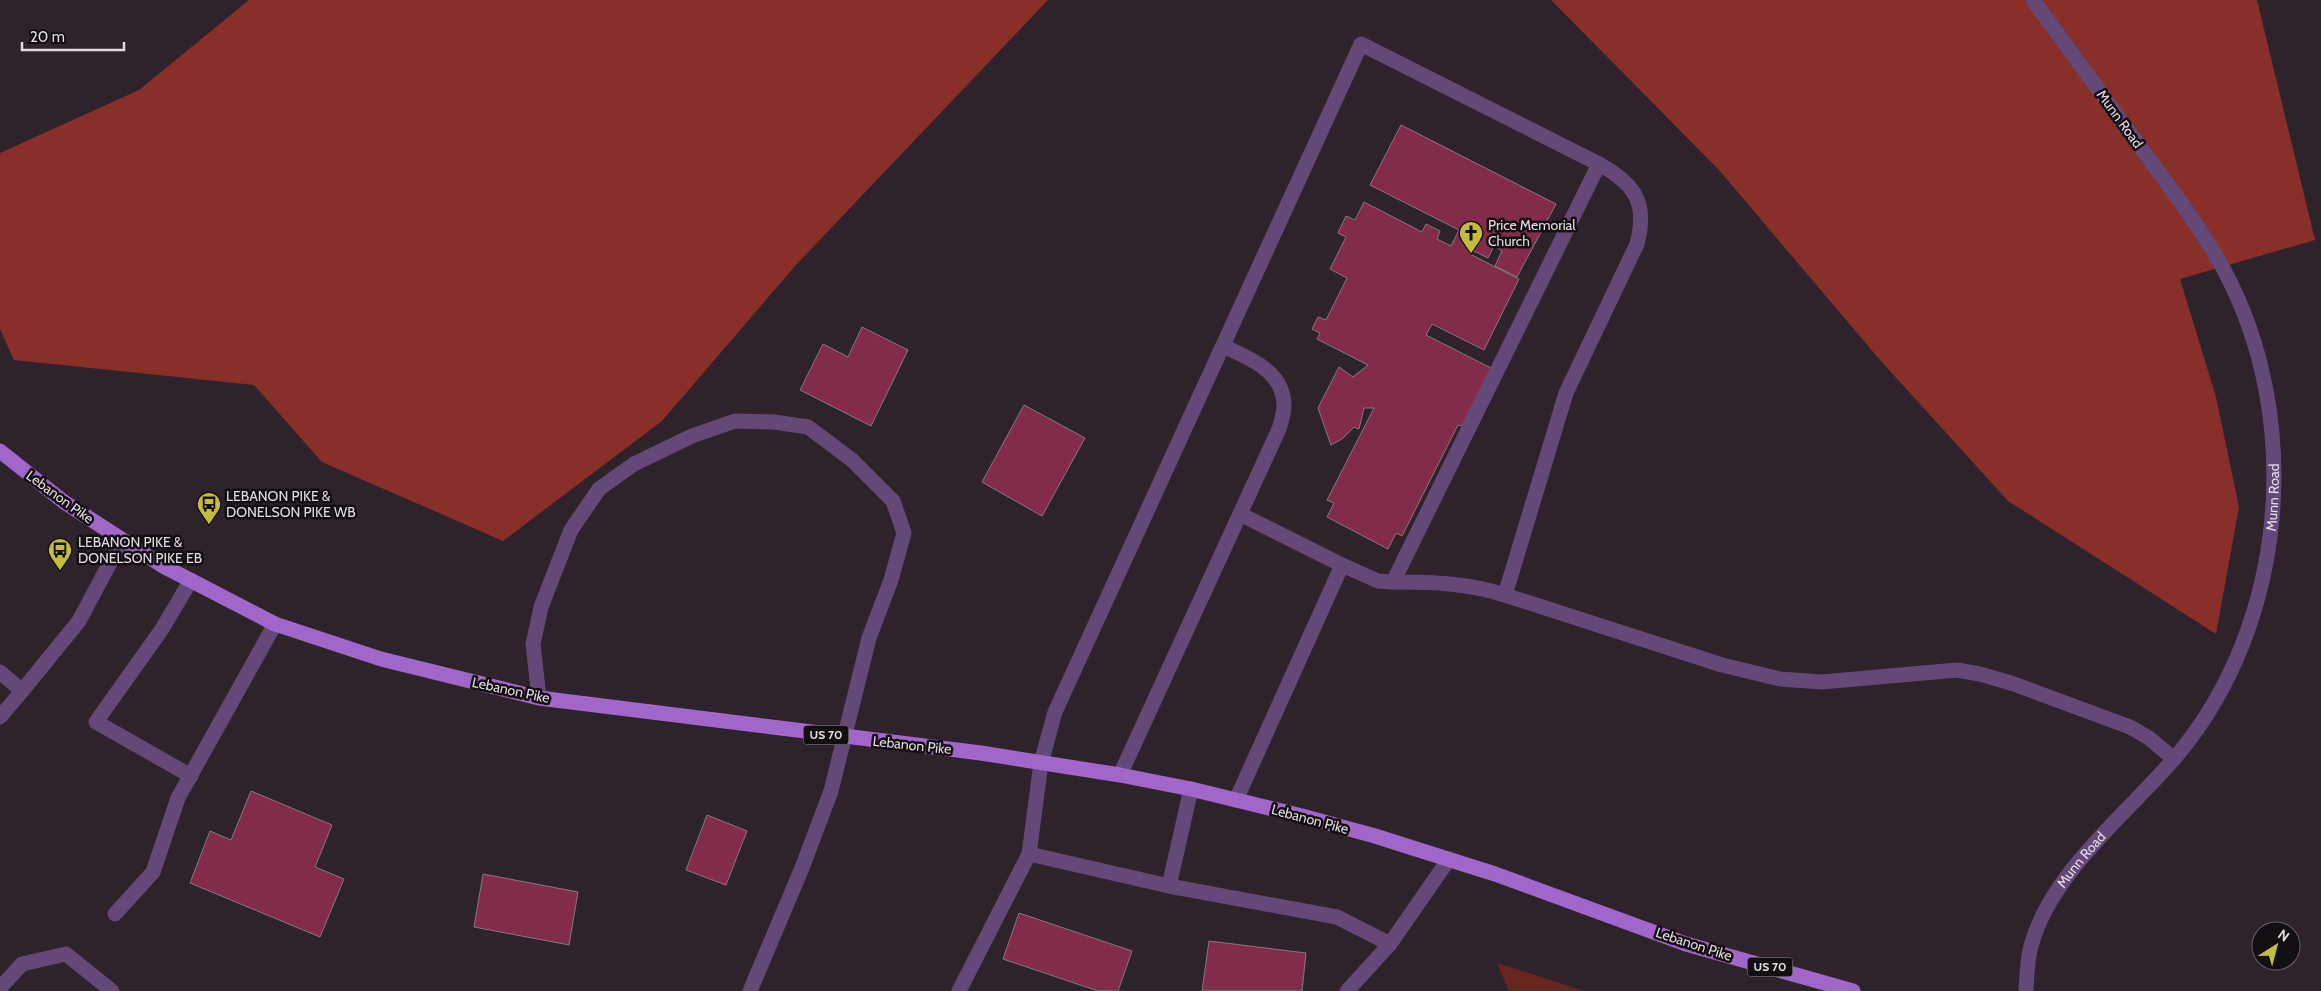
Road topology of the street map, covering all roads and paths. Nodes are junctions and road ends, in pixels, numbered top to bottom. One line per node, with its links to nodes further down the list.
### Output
1 (2033, 0): 17 (street, Munn Road)
2 (1600, 164): 3 (street); 9 (street); 10 (street)
3 (1223, 346): 5 (street); 18 (street)
4 (0, 451): 6 (main road, Lebanon Pike / US 70)
5 (1240, 514): 7 (street); 19 (street)
6 (122, 540): 8 (main road, Lebanon Pike / US 70); 13 (street)
7 (1342, 565): 9 (street); 22 (street)
8 (191, 580): 11 (main road, Lebanon Pike / US 70); 20 (street)
9 (1394, 582): 10 (street)
10 (1505, 594): 17 (street)
11 (276, 624): 14 (main road, Lebanon Pike / US 70); 20 (street)
12 (0, 672): 13 (street)
13 (22, 691): 15 (street)
14 (538, 698): 16 (main road, Lebanon Pike / US 70); 16 (street)
15 (0, 717)
16 (844, 737): 18 (main road, Lebanon Pike / US 70); 30 (street)
17 (2174, 759): 34 (street, Munn Road)
18 (1041, 762): 19 (main road, Lebanon Pike / US 70); 23 (street)
19 (1120, 775): 21 (main road, Lebanon Pike / US 70)
20 (191, 776): 26 (street)
21 (1191, 789): 22 (main road, Lebanon Pike / US 70); 25 (street)
22 (1236, 800): 24 (main road, Lebanon Pike / US 70)
23 (1029, 854): 25 (street); 31 (street)
24 (1449, 859): 27 (street); 33 (main road, Lebanon Pike / US 70)
25 (1169, 886): 27 (street)
26 (115, 914)
27 (1390, 944): 32 (street)
28 (0, 988): 29 (street)
29 (112, 991)
30 (750, 991)
31 (959, 991)
32 (1347, 991)
33 (1853, 991)
34 (2026, 991)

